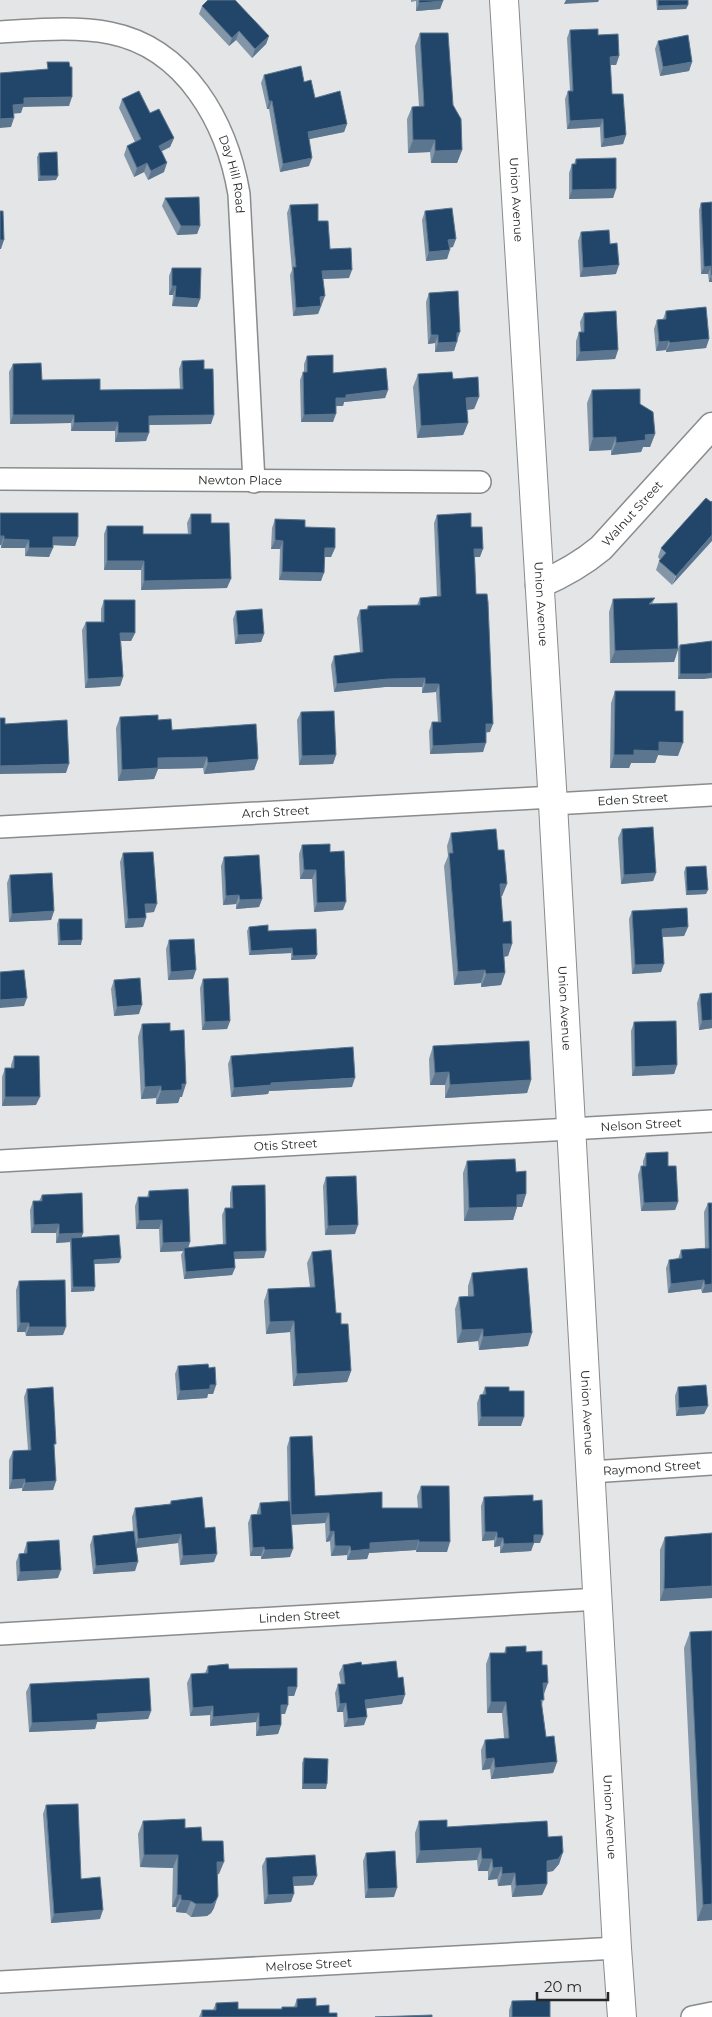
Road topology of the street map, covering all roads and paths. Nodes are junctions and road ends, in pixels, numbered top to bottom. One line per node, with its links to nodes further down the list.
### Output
1 (504, 0): 7 (main road, Union Avenue)
2 (0, 32): 5 (street, Day Hill Road)
3 (712, 426): 7 (street, Walnut Street)
4 (0, 479): 5 (street, Newton Place)
5 (254, 482): 6 (street, Newton Place)
6 (480, 482)
7 (539, 585): 9 (main road, Union Avenue)
8 (712, 795): 9 (street, Eden Street)
9 (553, 800): 10 (street, Arch Street); 12 (main road, Union Avenue)
10 (0, 827)
11 (712, 1121): 12 (street, Nelson Street)
12 (572, 1130): 13 (street, Otis Street); 15 (main road, Union Avenue)
13 (0, 1161)
14 (712, 1464): 15 (street, Raymond Street)
15 (591, 1472): 16 (main road, Union Avenue)
16 (599, 1599): 17 (street, Linden Street); 18 (main road, Union Avenue)
17 (0, 1634)
18 (617, 1948): 19 (street, Melrose Street); 21 (main road, Union Avenue)
19 (0, 1982)
20 (712, 2013): 22 (street)
21 (622, 2017)
22 (692, 2017)

